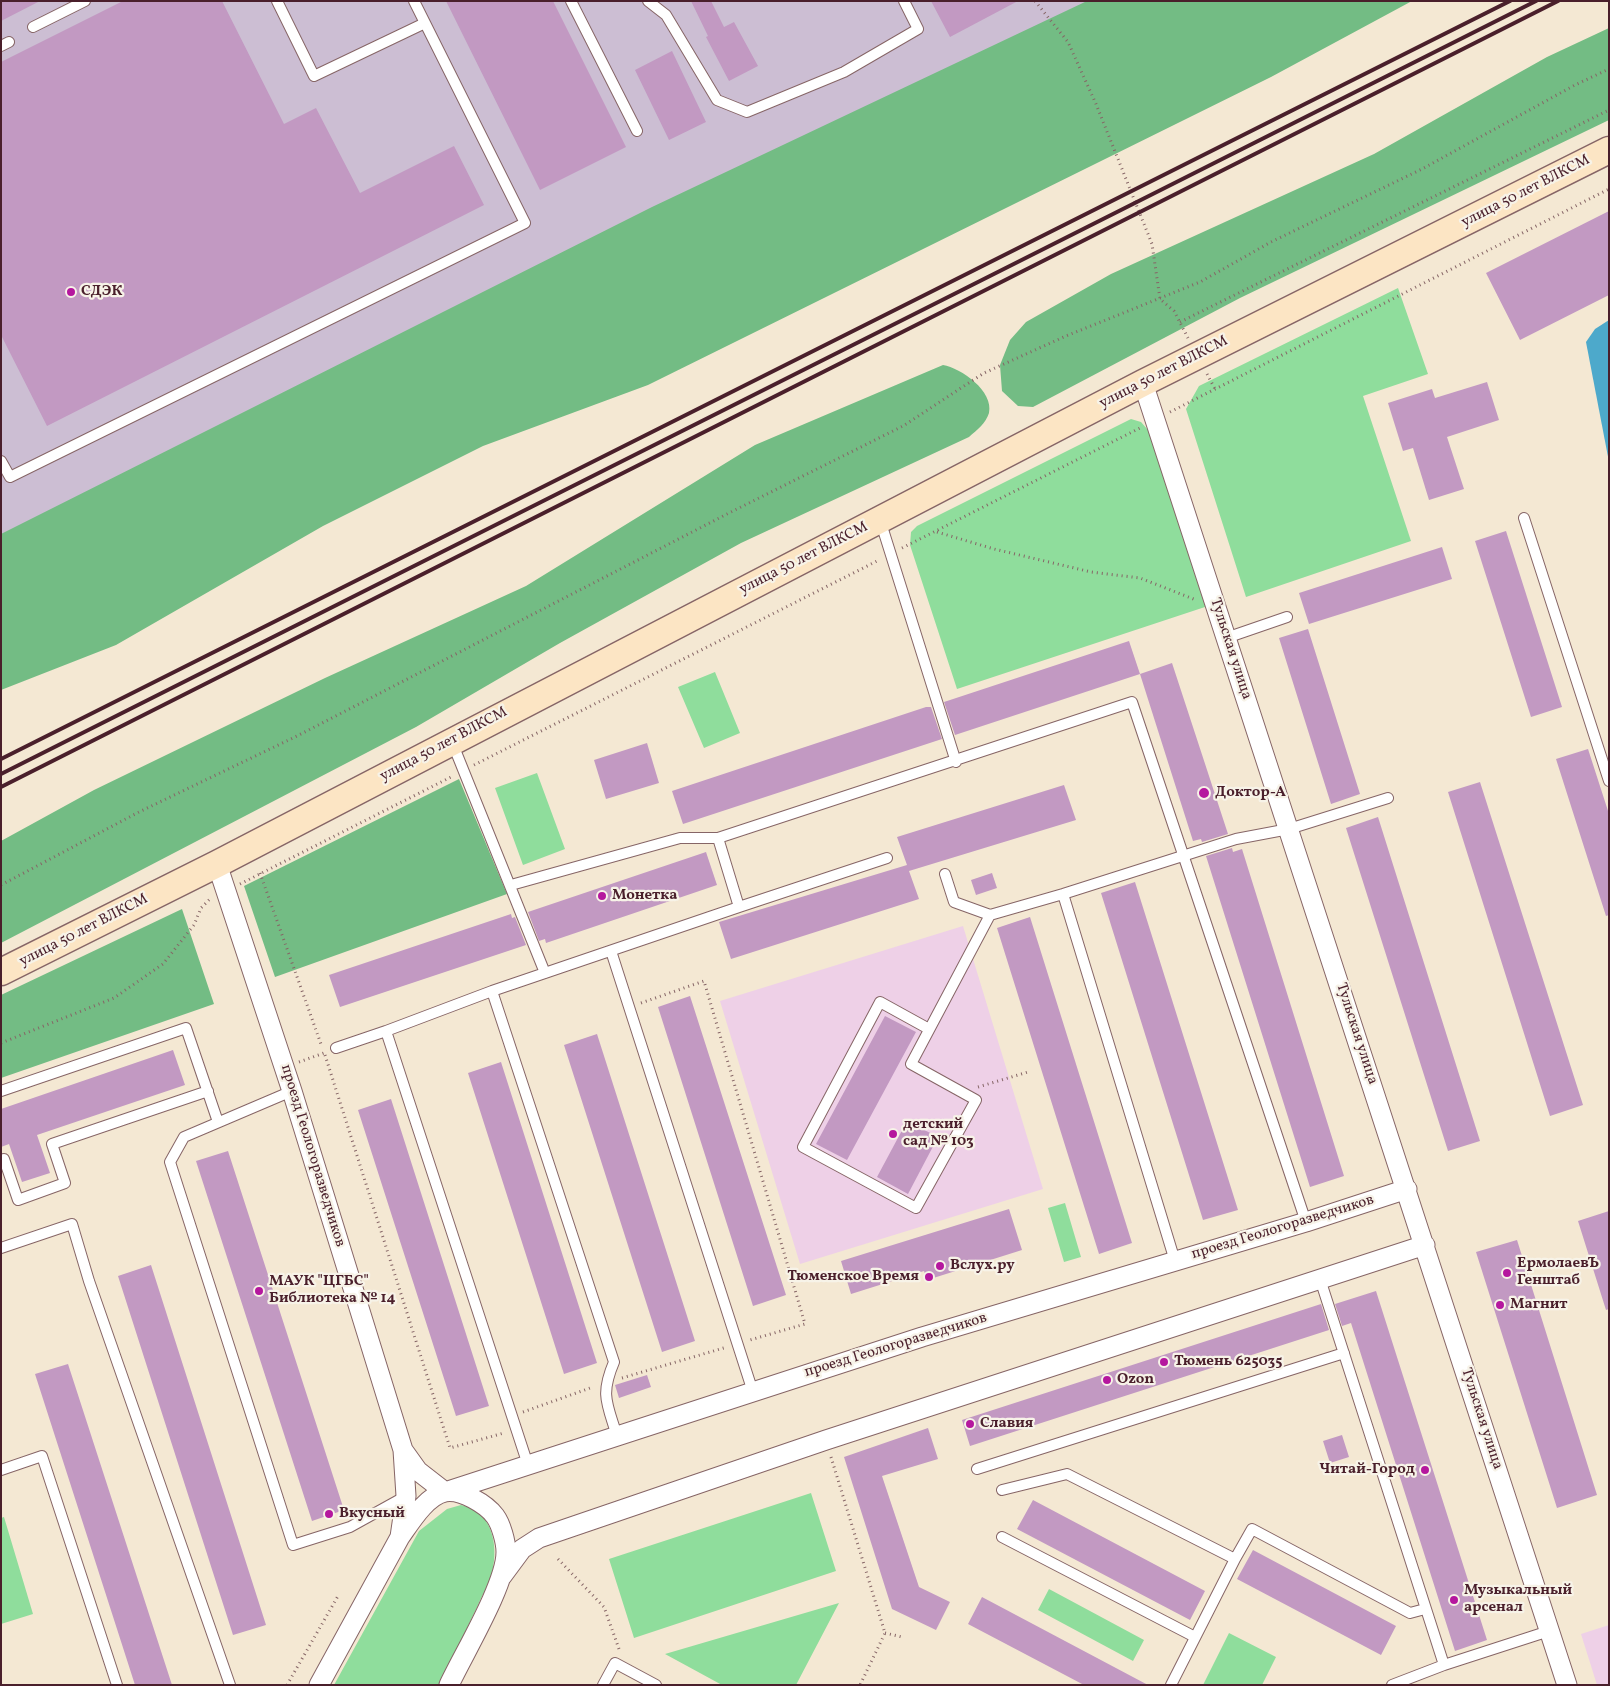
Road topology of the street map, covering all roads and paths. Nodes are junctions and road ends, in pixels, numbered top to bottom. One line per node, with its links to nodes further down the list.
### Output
1 (85, 1): 9 (lane)
2 (277, 1): 8 (lane)
3 (414, 1): 8 (lane)
4 (571, 1): 12 (lane)
5 (648, 1): 6 (lane)
6 (904, 1)
7 (1035, 1): 15 (path)
8 (425, 23): 20 (lane)
9 (34, 27)
10 (1609, 69): 15 (path)
11 (1609, 110): 16 (path)
12 (637, 131)
13 (1609, 150): 17 (street, улица 50 лет ВЛКСМ)
14 (1609, 189): 18 (path)
15 (1160, 299): 40 (path)
16 (1180, 322)
17 (1143, 383): 18 (street, Тульская улица); 22 (street, улица 50 лет ВЛКСМ)
18 (1155, 420): 23 (path); 27 (street, Тульская улица)
19 (1, 461): 20 (lane)
20 (6, 479)
21 (1524, 518): 31 (lane)
22 (879, 520): 24 (lane); 28 (street, улица 50 лет ВЛКСМ)
23 (936, 531): 24 (path); 25 (path)
24 (890, 554): 29 (lane); 30 (path)
25 (1200, 607)
26 (1287, 618): 27 (lane)
27 (1226, 638): 33 (street, Тульская улица)
28 (452, 741): 30 (lane); 37 (street, улица 50 лет ВЛКСМ)
29 (956, 762): 34 (lane); 35 (lane)
30 (464, 770): 38 (path); 41 (lane)
31 (1609, 781)
32 (1388, 798): 33 (lane)
33 (1289, 830): 35 (lane); 64 (street, Тульская улица)
34 (718, 838): 41 (lane); 44 (lane)
35 (1183, 856): 43 (lane); 65 (lane)
36 (887, 858): 44 (lane)
37 (217, 864): 42 (street, проезд Геологоразведчиков); 47 (street, улица 50 лет ВЛКСМ)
38 (260, 874): 42 (path); 55 (path)
39 (945, 874): 45 (lane)
40 (1, 885)
41 (511, 885): 48 (lane)
42 (226, 891): 53 (path); 56 (street, проезд Геологоразведчиков)
43 (1063, 894): 45 (lane); 68 (lane)
44 (739, 907): 46 (lane)
45 (990, 915): 51 (lane)
46 (611, 950): 48 (lane); 50 (lane)
47 (1, 972)
48 (545, 973): 49 (lane)
49 (492, 991): 52 (lane); 72 (lane)
50 (629, 1007): 70 (lane); 70 (path)
51 (929, 1029): 61 (lane); 61 (lane)
52 (386, 1031): 54 (lane); 74 (lane)
53 (1, 1043)
54 (336, 1048): 55 (path)
55 (324, 1053): 56 (path); 75 (path)
56 (285, 1068): 60 (street, проезд Геологоразведчиков)
57 (1028, 1072): 61 (path)
58 (1, 1091): 59 (lane)
59 (208, 1091): 62 (lane); 63 (lane)
60 (292, 1091): 62 (lane); 78 (street, проезд Геологоразведчиков)
61 (961, 1091)
62 (218, 1122): 84 (lane)
63 (1, 1160)
64 (1407, 1189): 65 (street, проезд Геологоразведчиков); 66 (street, Тульская улица)
65 (1306, 1222): 68 (street, проезд Геологоразведчиков)
66 (1425, 1245): 69 (street); 92 (street, Тульская улица)
67 (1, 1248): 99 (lane)
68 (1176, 1260): 73 (street, проезд Геологоразведчиков)
69 (1320, 1279): 71 (lane); 77 (street)
70 (737, 1344): 72 (path); 73 (lane)
71 (1344, 1353): 80 (lane); 91 (lane)
72 (606, 1382): 74 (path); 76 (lane)
73 (753, 1392): 76 (street, проезд Геологоразведчиков)
74 (512, 1416): 75 (lane)
75 (516, 1429): 79 (lane)
76 (617, 1436): 79 (street, проезд Геологоразведчиков)
77 (826, 1440): 89 (street); 93 (path)
78 (403, 1450): 83 (street, проезд Геологоразведчиков); 84 (street, проезд Геологоразведчиков)
79 (528, 1465): 83 (street, проезд Геологоразведчиков)
80 (977, 1469)
81 (1, 1470): 98 (lane)
82 (1002, 1490): 88 (lane)
83 (445, 1492): 85 (street); 89 (street)
84 (406, 1496): 85 (street, проезд Геологоразведчиков)
85 (400, 1537): 101 (street)
86 (1002, 1537): 94 (lane)
87 (558, 1558): 96 (path)
88 (1235, 1559): 91 (lane); 94 (lane)
89 (502, 1576): 102 (street)
90 (338, 1596): 100 (path)
91 (1425, 1609): 97 (lane)
92 (1549, 1631): 97 (lane); 108 (street, Тульская улица)
93 (885, 1633): 95 (path); 105 (path)
94 (1195, 1637): 106 (lane)
95 (902, 1638)
96 (624, 1652)
97 (1444, 1665): 107 (lane)
98 (117, 1685)
99 (230, 1685)
100 (287, 1685)
101 (319, 1685)
102 (449, 1685)
103 (603, 1685): 104 (lane)
104 (656, 1685)
105 (860, 1685)
106 (1171, 1685)
107 (1392, 1685)
108 (1567, 1685)

